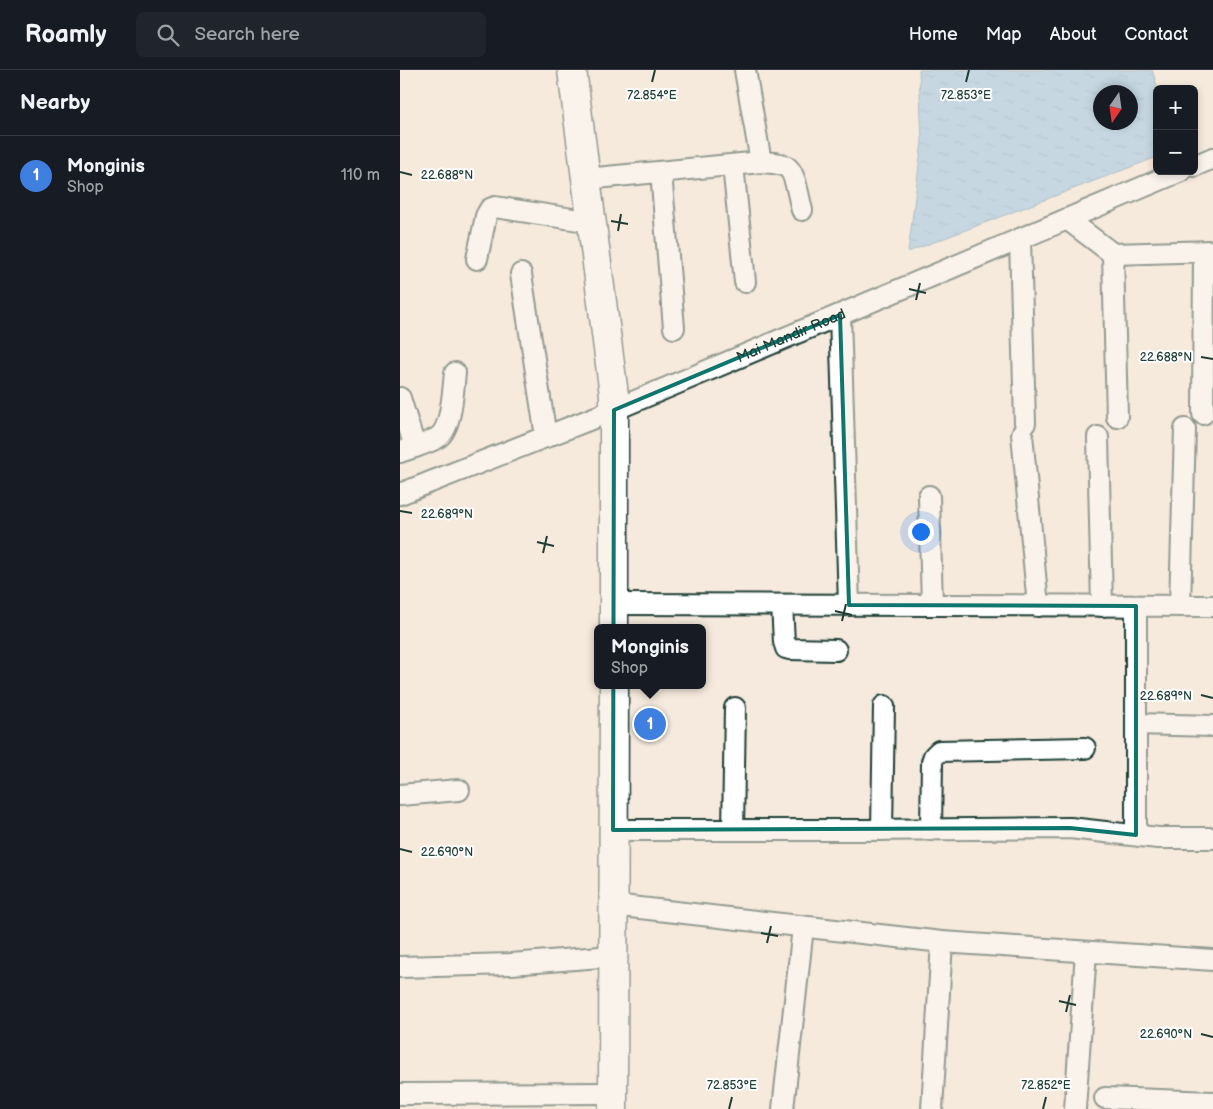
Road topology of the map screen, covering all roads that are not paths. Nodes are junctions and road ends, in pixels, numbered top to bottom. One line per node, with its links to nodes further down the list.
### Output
1 (572, 70): 9 (main road)
2 (745, 70): 4 (street)
3 (1213, 158): 5 (street)
4 (762, 162): 6 (street); 10 (street)
5 (1198, 164)
6 (733, 165): 7 (street); 18 (street)
7 (661, 172): 9 (street); 20 (street)
8 (1171, 175): 11 (street, Mai Mandir Road)
9 (586, 179): 12 (main road)
10 (802, 210)
11 (1066, 219): 13 (street, Mai Mandir Road); 15 (street)
12 (592, 222): 16 (street); 23 (main road)
13 (1020, 239): 19 (street, Mai Mandir Road); 35 (street)
14 (1208, 252): 15 (street); 24 (street)
15 (1113, 254): 25 (street)
16 (477, 259)
17 (521, 274): 27 (street)
18 (745, 282)
19 (840, 315): 23 (street, Mai Mandir Road); 33 (street)
20 (674, 328)
21 (455, 373): 29 (street)
22 (400, 398): 29 (street)
23 (614, 410): 27 (street, Mai Mandir Road); 40 (main road)
24 (1203, 414)
25 (1117, 417)
26 (1185, 429): 38 (street)
27 (546, 437): 30 (street, Mai Mandir Road)
28 (1098, 437): 36 (street)
29 (408, 450)
30 (400, 494)
31 (929, 496): 34 (street)
32 (782, 604): 33 (street); 40 (street); 41 (street)
33 (849, 605): 34 (street)
34 (932, 605): 35 (street)
35 (1038, 606): 36 (street)
36 (1102, 606): 37 (street)
37 (1136, 606): 38 (street); 45 (street)
38 (1180, 606): 39 (street)
39 (1213, 606)
40 (614, 616)
41 (836, 650)
42 (614, 689): 50 (main road)
43 (884, 706): 52 (street)
44 (735, 708): 51 (street)
45 (1136, 724): 46 (street); 54 (street)
46 (1213, 726)
47 (1085, 748): 53 (street)
48 (459, 790): 49 (street)
49 (400, 795)
50 (614, 830): 51 (street); 56 (main road)
51 (733, 830): 52 (street)
52 (882, 830): 53 (street)
53 (931, 830): 54 (street)
54 (1136, 835): 55 (street)
55 (1213, 838)
56 (614, 905): 57 (street); 60 (main road)
57 (803, 927): 58 (street); 67 (street)
58 (942, 942): 59 (street); 68 (street)
59 (1086, 952): 61 (street); 69 (street)
60 (613, 956): 62 (street); 65 (main road)
61 (1213, 960)
62 (400, 967)
63 (400, 1094): 65 (street)
64 (1105, 1098): 66 (street)
65 (613, 1101)
66 (1213, 1102)
67 (783, 1109)
68 (932, 1109)
69 (1075, 1109)

